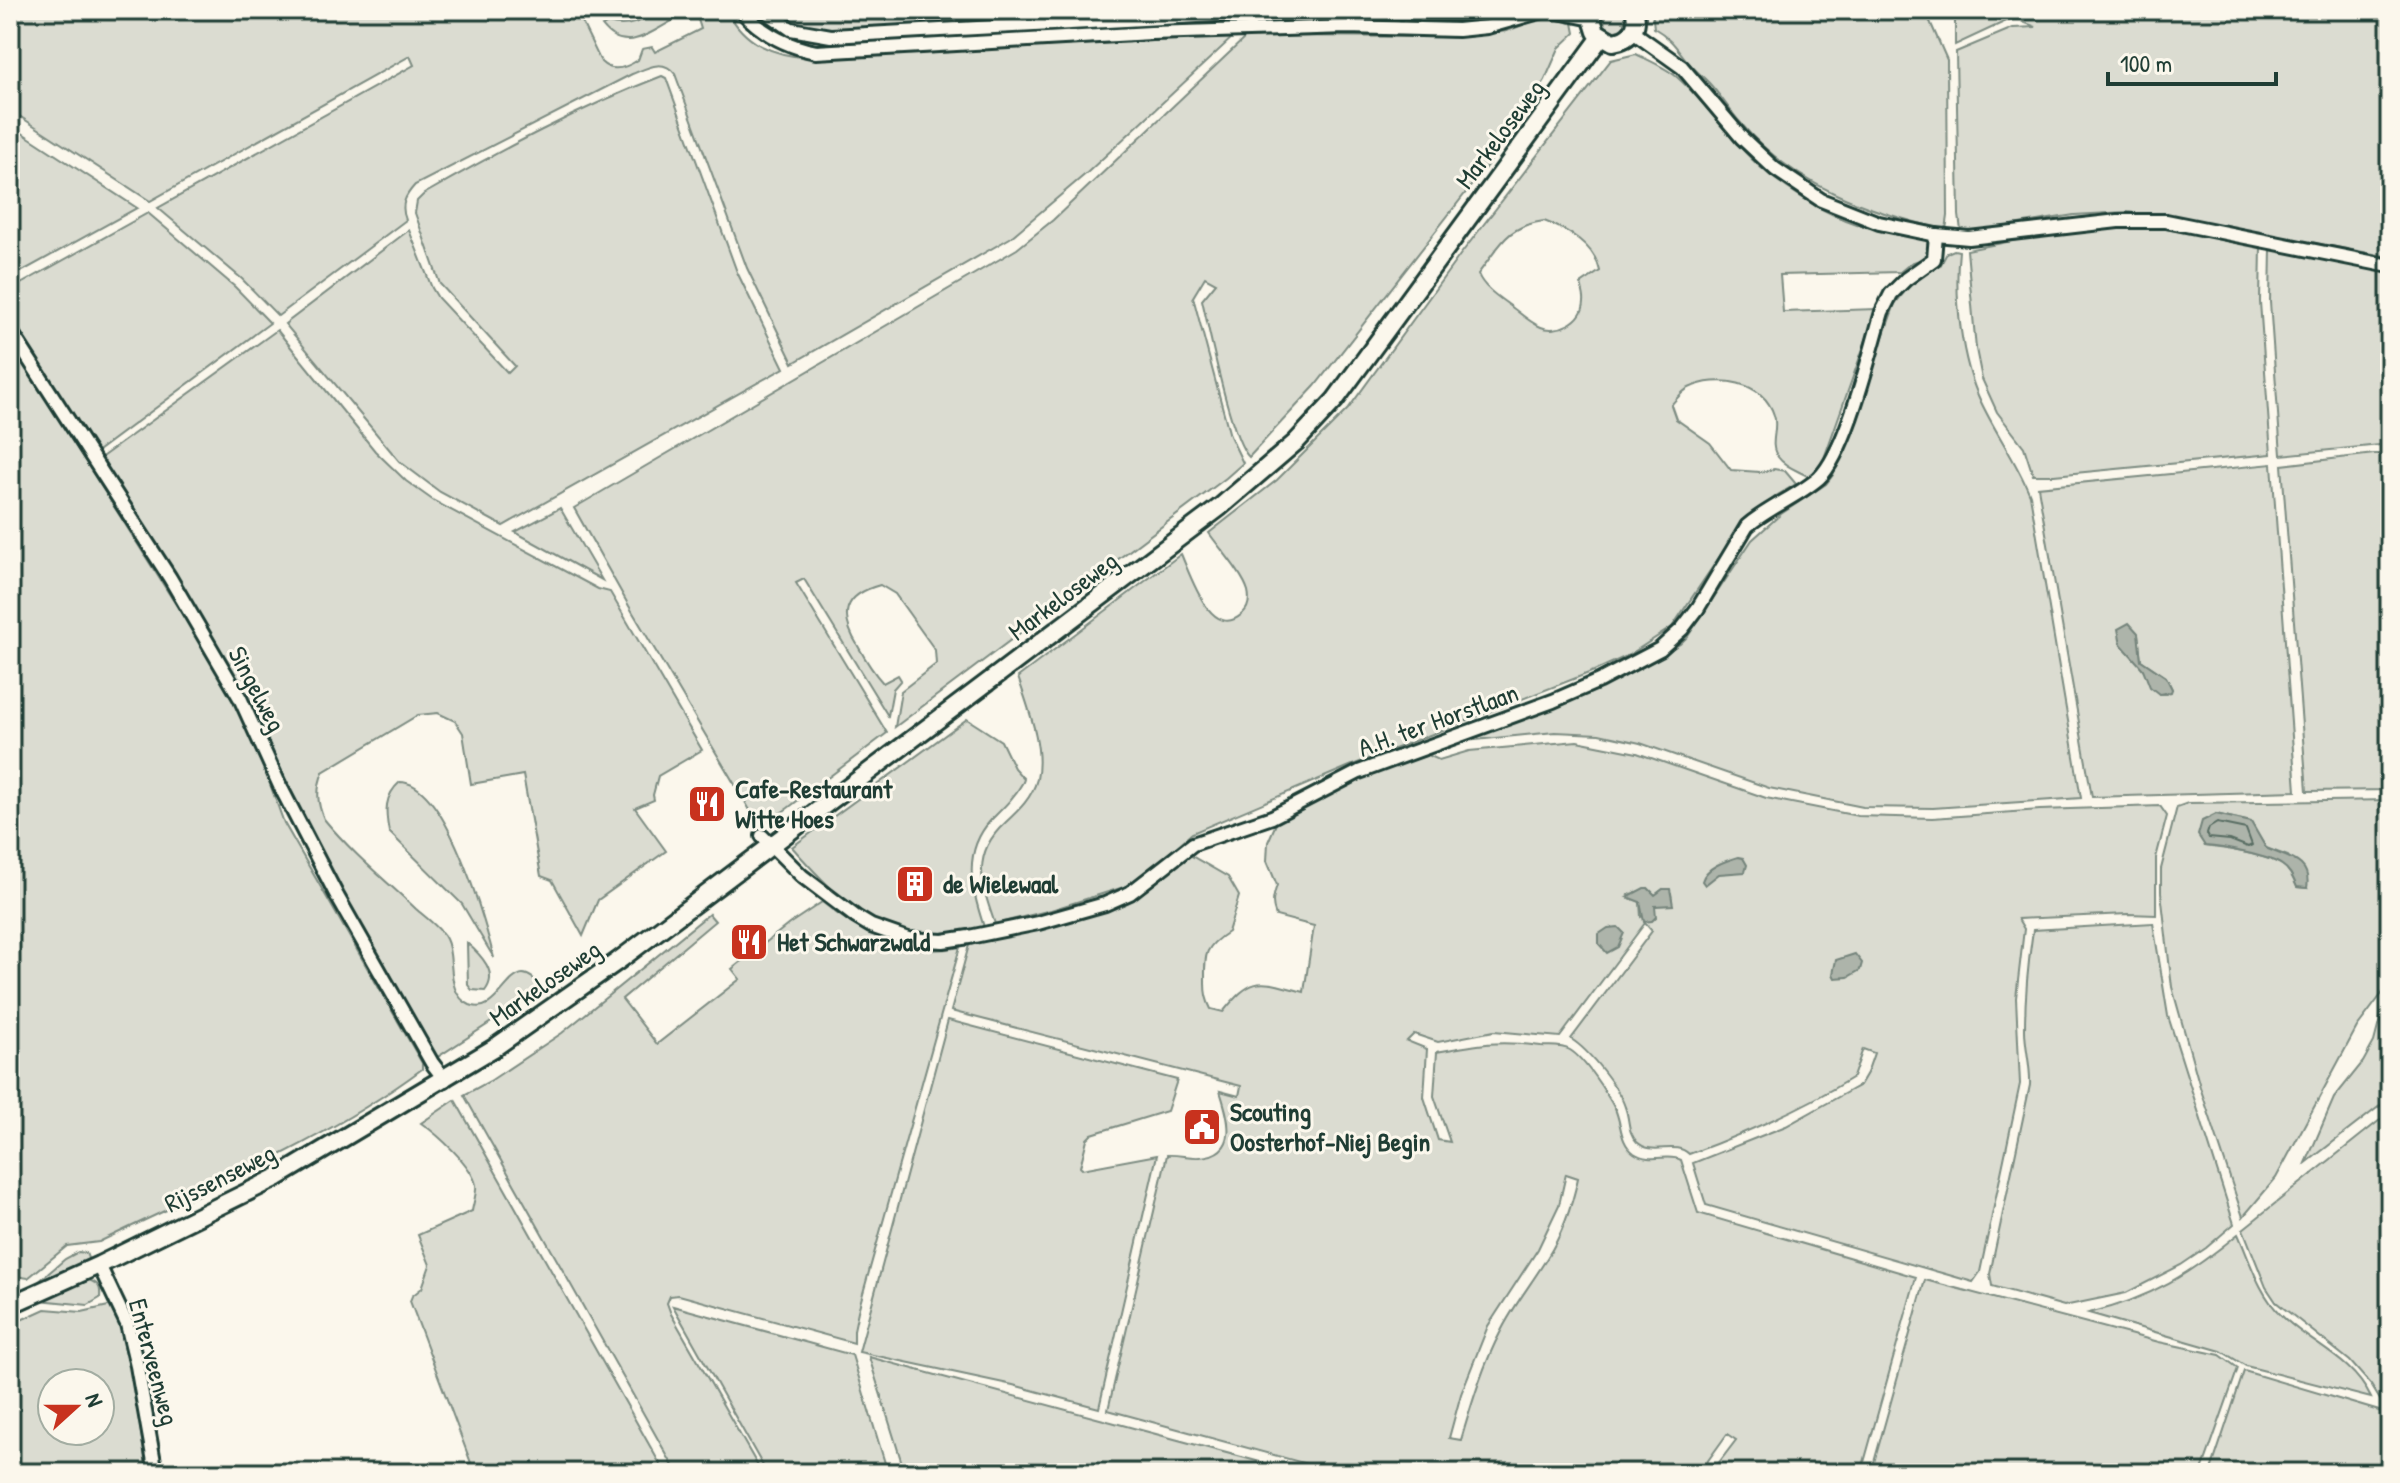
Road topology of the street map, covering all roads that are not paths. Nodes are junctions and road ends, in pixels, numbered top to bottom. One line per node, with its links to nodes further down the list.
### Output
1 (741, 10): 10 (street)
2 (764, 10): 7 (street)
3 (1493, 10): 7 (street)
4 (1548, 10): 6 (street); 10 (street)
5 (1634, 10): 8 (main road)
6 (1593, 14): 9 (main road)
7 (953, 30): 10 (street)
8 (1633, 32): 9 (main road); 11 (street)
9 (1601, 37): 14 (main road, Markeloseweg)
10 (954, 45)
11 (1936, 235): 12 (street); 14 (street, A.H. ter Horstlaan)
12 (2390, 266)
13 (10, 330): 15 (street, Singelweg)
14 (766, 841): 15 (main road, Markeloseweg)
15 (445, 1080): 16 (main road, Rijssenseweg)
16 (99, 1265): 17 (main road, Rijssenseweg); 18 (street, Enterveenweg)
17 (11, 1304)
18 (156, 1473)

